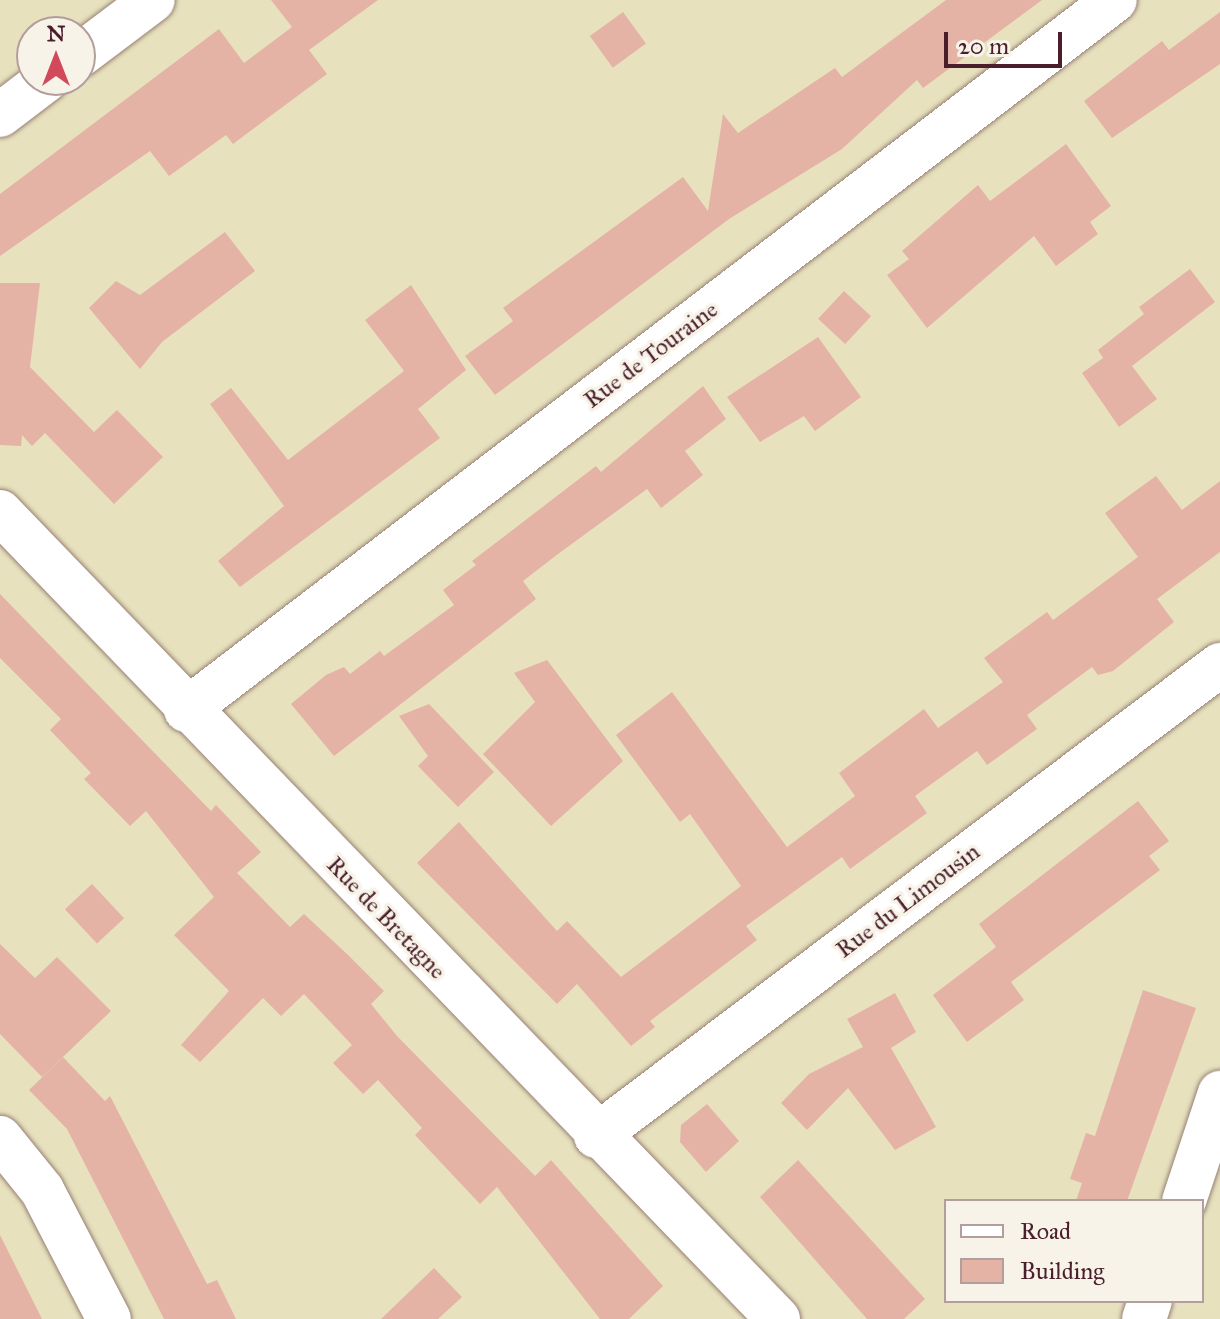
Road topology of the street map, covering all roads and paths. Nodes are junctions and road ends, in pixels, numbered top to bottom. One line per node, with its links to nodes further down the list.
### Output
1 (153, 0): 3 (street)
2 (1115, 0): 8 (street, Rue de Touraine)
3 (96, 43)
4 (25, 96): 5 (street)
5 (0, 115)
6 (0, 512): 8 (street, Rue de Bretagne)
7 (1220, 665): 10 (street, Rue du Limousin)
8 (186, 710): 10 (street, Rue de Bretagne)
9 (1220, 1093): 12 (street)
10 (596, 1136): 14 (street, Rue de Bretagne)
11 (0, 1138): 13 (street)
12 (1185, 1199)
13 (109, 1319)
14 (778, 1319)

